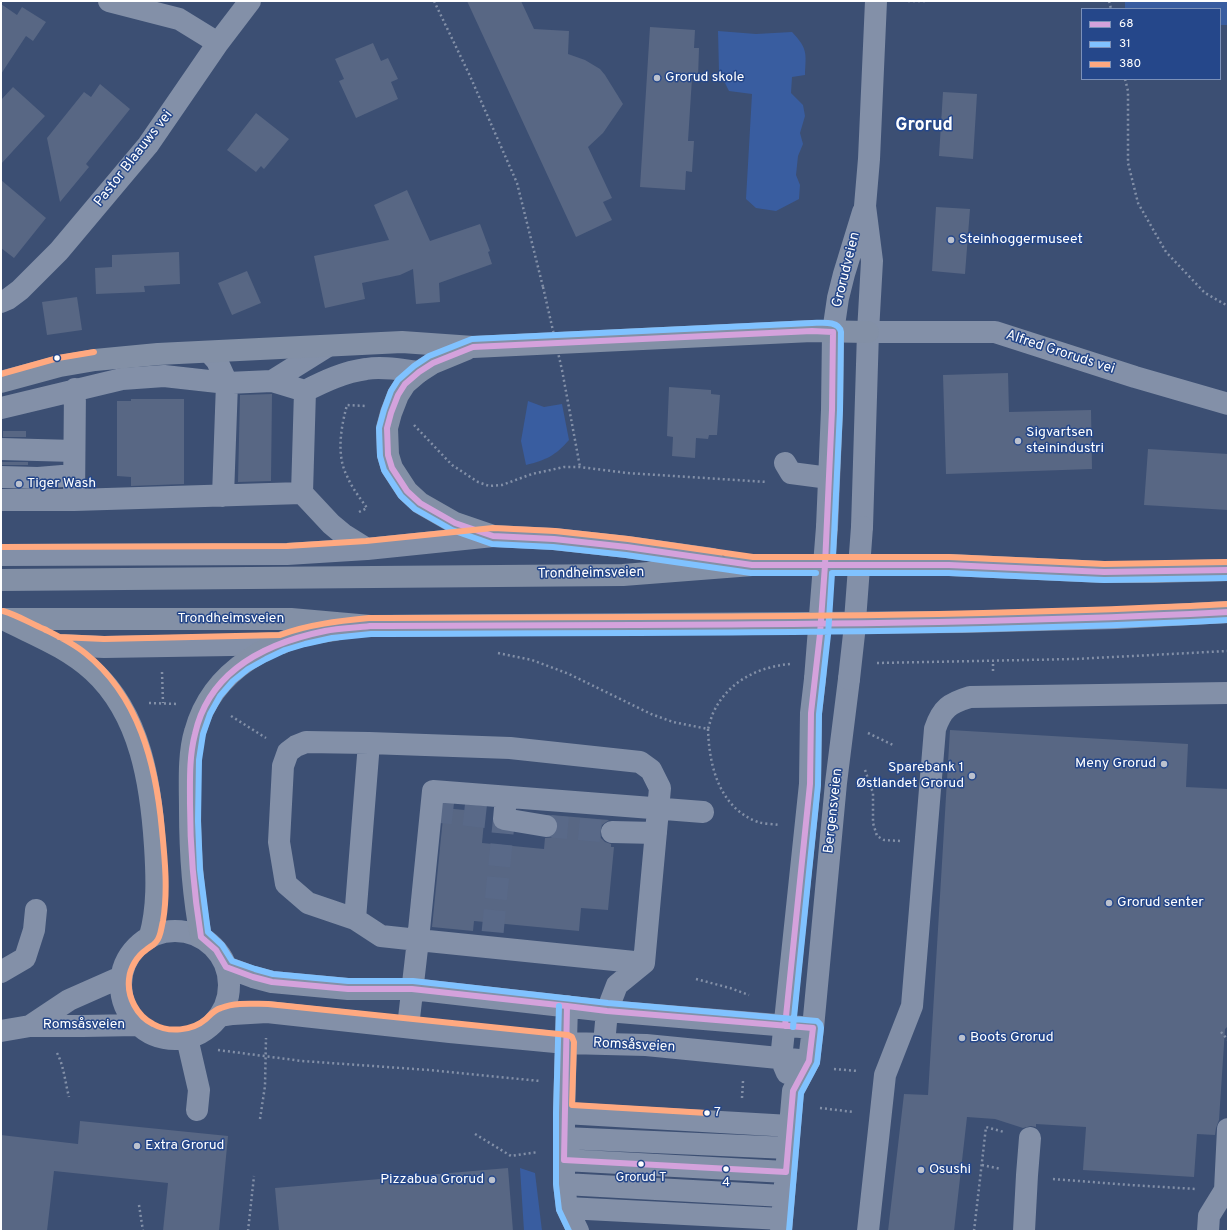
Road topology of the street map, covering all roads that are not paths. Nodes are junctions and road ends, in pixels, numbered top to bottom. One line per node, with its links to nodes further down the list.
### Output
1 (109, 1): 4 (street)
2 (250, 1): 4 (street, Pastor Blaauws vei)
3 (876, 1): 5 (street, Grorudveien)
4 (218, 44): 6 (street, Pastor Blaauws vei)
5 (865, 206): 7 (street, Grorudveien); 8 (street, Grorudveien)
6 (1, 302)
7 (833, 332): 8 (highway); 10 (highway); 25 (street, Grorudveien)
8 (878, 332): 18 (street, Alfred Groruds vei); 30 (street, Grorudveien)
9 (328, 346): 10 (highway); 11 (highway); 13 (street)
10 (473, 347): 12 (highway)
11 (209, 352): 14 (highway); 15 (street)
12 (420, 372): 17 (street); 32 (highway)
13 (272, 381): 15 (street); 17 (street)
14 (1, 382)
15 (227, 383): 16 (street); 27 (street)
16 (75, 389): 19 (street); 21 (street)
17 (305, 391): 26 (street)
18 (1228, 404)
19 (1, 408)
20 (1, 450): 21 (street)
21 (74, 451): 23 (street)
22 (785, 463): 25 (street)
23 (74, 475): 24 (street); 29 (street)
24 (1, 477)
25 (829, 478): 31 (street, Grorudveien)
26 (302, 492): 27 (street); 33 (street)
27 (223, 496): 29 (street)
28 (1, 500): 29 (street)
29 (74, 500)
30 (862, 526): 68 (street, Bergensveien, bridge)
31 (827, 527): 66 (street, Bergensveien, bridge)
32 (493, 536): 33 (street); 35 (highway)
33 (367, 549): 34 (street)
34 (1, 555)
35 (752, 565): 36 (highway, Trondheimsveien); 37 (highway, Trondheimsveien)
36 (1228, 570)
37 (1, 580)
38 (1228, 612): 40 (highway, Trondheimsveien)
39 (2, 619): 40 (highway, Trondheimsveien); 42 (highway)
40 (370, 626): 41 (highway)
41 (282, 643): 42 (street); 54 (highway)
42 (59, 645): 53 (highway)
43 (1228, 693): 92 (street)
44 (370, 743): 46 (street); 52 (street); 52 (street)
45 (506, 797): 46 (street); 48 (street); 55 (street)
46 (658, 810): 47 (street); 50 (street)
47 (703, 812)
48 (546, 826)
49 (612, 832): 50 (street)
50 (656, 833): 56 (street)
51 (36, 910): 58 (street)
52 (355, 919): 55 (street)
53 (150, 936): 54 (street); 59 (street)
54 (201, 937): 57 (street)
55 (418, 940): 56 (street); 60 (street)
56 (644, 963): 62 (street)
57 (226, 967): 60 (street); 63 (street)
58 (1, 972)
59 (121, 977): 64 (street); 65 (street, Romsåsveien)
60 (412, 989): 61 (street); 67 (street)
61 (567, 1006): 62 (street); 71 (street)
62 (607, 1011): 66 (street); 72 (street)
63 (220, 1016): 67 (street, Romsåsveien); 70 (street)
64 (138, 1025): 65 (street, Romsåsveien); 70 (street)
65 (30, 1026): 69 (street, Romsåsveien)
66 (785, 1026): 68 (street); 73 (street, Bergensveien)
67 (408, 1027): 71 (street, Romsåsveien)
68 (813, 1028): 74 (street, Bergensveien)
69 (1, 1031)
70 (187, 1038): 76 (street)
71 (566, 1043): 72 (street, Romsåsveien); 77 (street)
72 (604, 1044): 73 (street, Romsåsveien)
73 (781, 1059): 74 (street, Romsåsveien); 75 (street, Bergensveien)
74 (809, 1061): 75 (street, Bergensveien)
75 (793, 1091): 78 (street, Bergensveien)
76 (197, 1110)
77 (564, 1113): 78 (street); 80 (street)
78 (790, 1126): 82 (street, Bergensveien)
79 (1228, 1129): 86 (street)
80 (564, 1138): 82 (street); 83 (street)
81 (1030, 1138): 93 (street)
82 (788, 1148): 84 (street, Bergensveien)
83 (564, 1160): 84 (street); 85 (street)
84 (786, 1172): 87 (street, Bergensveien)
85 (564, 1184): 87 (street); 88 (street)
86 (1226, 1190): 89 (street)
87 (784, 1196): 90 (street, Bergensveien)
88 (567, 1208): 90 (street); 91 (street)
89 (1215, 1220)
90 (782, 1225)
91 (583, 1230)
92 (868, 1231)
93 (1024, 1231)

